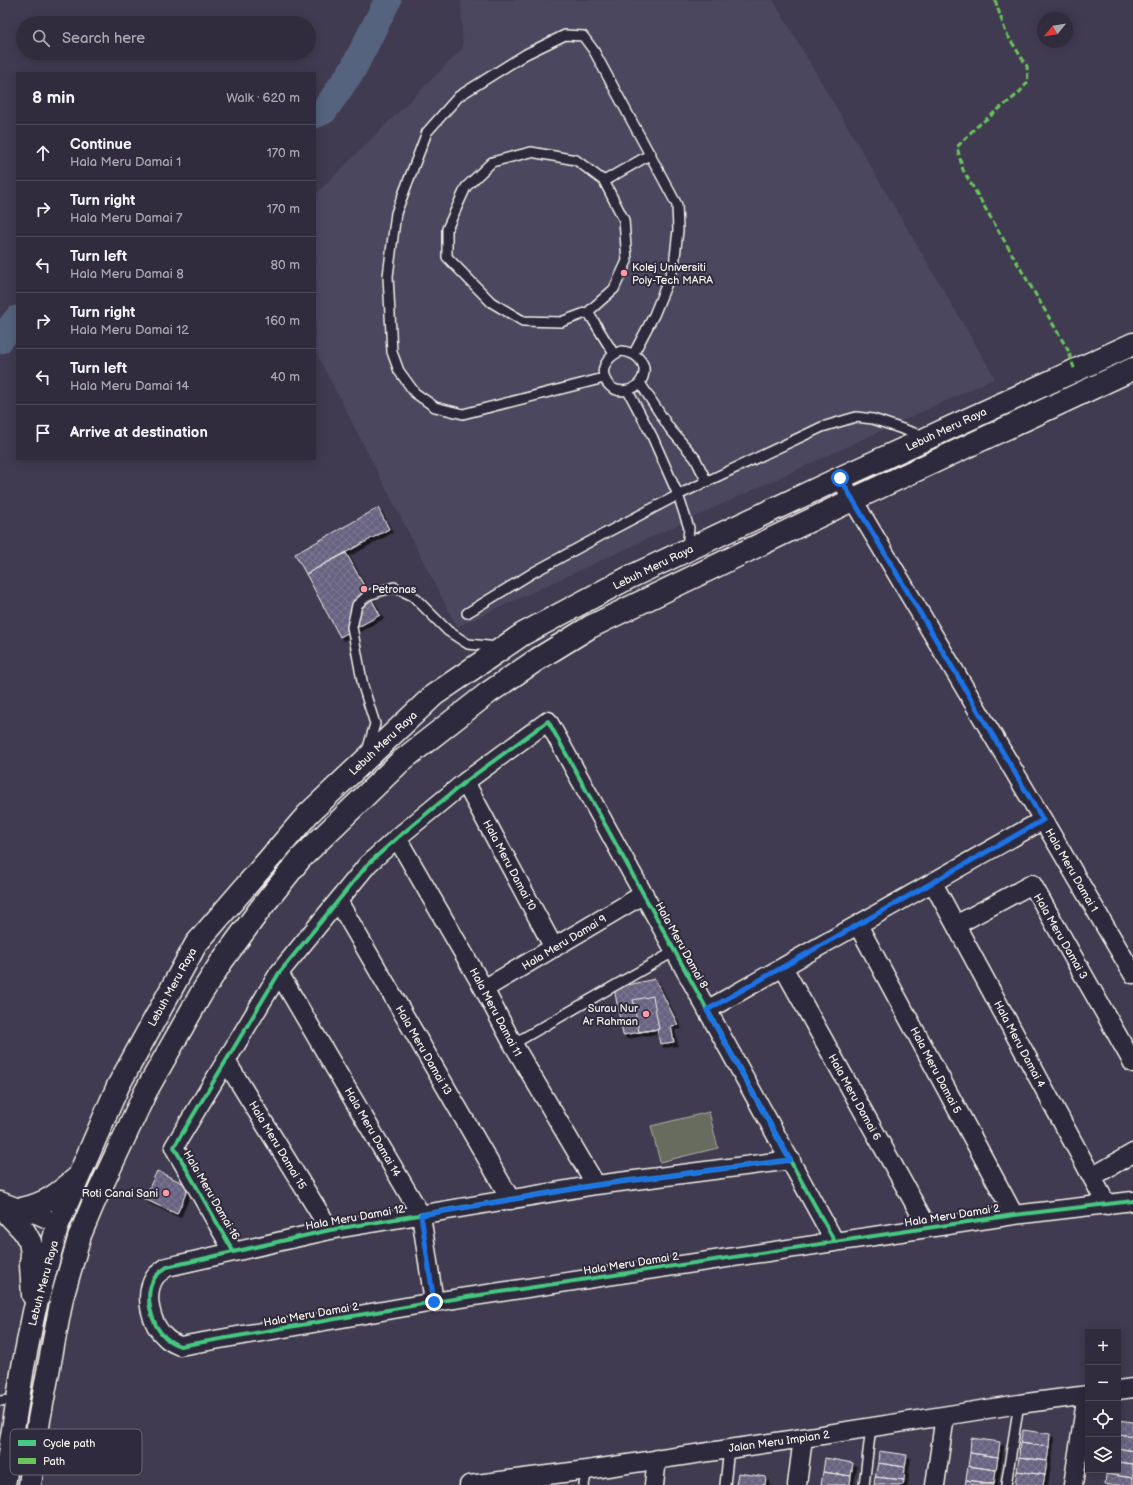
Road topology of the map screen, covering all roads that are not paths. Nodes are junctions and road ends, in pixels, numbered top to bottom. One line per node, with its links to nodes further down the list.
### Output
1 (651, 154): 2 (lane); 6 (lane); 8 (lane)
2 (604, 181): 3 (lane); 3 (lane)
3 (588, 312): 5 (lane)
4 (1133, 344): 11 (main road, Lebuh Meru Raya)
5 (614, 354): 6 (lane); 8 (lane)
6 (634, 354): 9 (lane)
7 (1133, 370): 15 (main road, Lebuh Meru Raya)
8 (604, 378): 10 (lane)
9 (640, 383): 10 (lane); 13 (lane)
10 (628, 391): 14 (lane)
11 (928, 437): 12 (main road, Lebuh Meru Raya); 13 (lane)
12 (840, 478): 15 (street, Hala Meru Damai 1); 16 (main road, Lebuh Meru Raya)
13 (707, 482): 14 (lane)
14 (678, 495): 16 (lane); 17 (lane)
15 (852, 500): 21 (street, Hala Meru Damai 1); 45 (main road, Lebuh Meru Raya)
16 (686, 551): 18 (main road, Lebuh Meru Raya)
17 (467, 613)
18 (503, 648): 19 (main road, Lebuh Meru Raya); 19 (lane)
19 (365, 760): 40 (main road, Lebuh Meru Raya)
20 (465, 782): 22 (street); 24 (street, Hala Meru Damai 8); 28 (street, Hala Meru Damai 10)
21 (1043, 820): 23 (street); 32 (street, Hala Meru Damai 1)
22 (397, 838): 25 (street); 33 (street, Hala Meru Damai 11)
23 (933, 883): 26 (street); 27 (street, Hala Meru Damai 4)
24 (644, 894): 28 (street, Hala Meru Damai 9); 29 (street, Hala Meru Damai 8)
25 (338, 901): 31 (street); 43 (street, Hala Meru Damai 13)
26 (858, 925): 30 (street); 48 (street, Hala Meru Damai 5)
27 (956, 925): 37 (street, Hala Meru Damai 3); 41 (street, Hala Meru Damai 4)
28 (554, 948): 33 (street, Hala Meru Damai 9)
29 (675, 951): 34 (street, Hala Meru Damai 8); 35 (lane)
30 (783, 967): 34 (street); 51 (street, Hala Meru Damai 6)
31 (279, 973): 36 (street); 49 (street, Hala Meru Damai 14)
32 (1133, 974)
33 (484, 989): 35 (street, Hala Meru Damai 11)
34 (707, 1010): 39 (street, Hala Meru Damai 8)
35 (513, 1044): 42 (street, Hala Meru Damai 11)
36 (226, 1061): 52 (street, Hala Meru Damai 15); 54 (street, Hala Meru Damai 16)
37 (1133, 1063)
38 (1133, 1153): 41 (street)
39 (790, 1160): 42 (street, Hala Meru Damai 12); 53 (street, Hala Meru Damai 8)
40 (80, 1175): 47 (main road); 50 (main road, Lebuh Meru Raya)
41 (1092, 1177): 46 (street, Hala Meru Damai 4)
42 (596, 1185): 43 (street, Hala Meru Damai 12)
43 (510, 1200): 49 (street, Hala Meru Damai 12)
44 (1133, 1201): 46 (street, Hala Meru Damai 2)
45 (93, 1204): 50 (main road); 55 (main road, Lebuh Meru Raya)
46 (1107, 1205): 48 (street, Hala Meru Damai 2)
47 (8, 1209): 50 (street); 57 (main road)
48 (1014, 1214): 51 (street, Hala Meru Damai 2)
49 (421, 1215): 52 (street, Hala Meru Damai 12); 56 (street, Hala Meru Damai 14)
50 (58, 1224): 55 (main road); 57 (main road, Lebuh Meru Raya)
51 (928, 1228): 53 (street, Hala Meru Damai 2)
52 (330, 1230): 54 (street, Hala Meru Damai 12)
53 (835, 1242): 56 (street, Hala Meru Damai 2)
54 (233, 1251): 58 (street, Hala Meru Damai 12)
55 (62, 1298): 67 (main road, Lebuh Meru Raya)
56 (434, 1302): 58 (street, Hala Meru Damai 2)
57 (34, 1312): 62 (main road, Lebuh Meru Raya)
58 (150, 1313)
59 (1133, 1388): 60 (street)
60 (1121, 1390)
61 (1085, 1395): 64 (street, Jalan Meru Impian 2)
62 (8, 1400): 74 (main road, Lebuh Meru Raya)
63 (1086, 1401): 83 (street)
64 (1019, 1404): 65 (street, Jalan Meru Impian 2); 82 (lane)
65 (945, 1416): 66 (street, Jalan Meru Impian 2); 81 (street)
66 (871, 1427): 68 (street, Jalan Meru Impian 2); 80 (lane)
67 (38, 1429)
68 (803, 1438): 69 (street, Jalan Meru Impian 2); 79 (street)
69 (729, 1448): 70 (street, Jalan Meru Impian 2); 78 (lane)
70 (657, 1459): 72 (street, Jalan Meru Impian 2); 77 (street)
71 (31, 1475): 75 (main road, Lebuh Meru Raya)
72 (586, 1477): 73 (street, Jalan Meru Impian 2)
73 (515, 1482): 76 (street, Jalan Meru Impian 2)
74 (4, 1485)
75 (30, 1485)
76 (469, 1485)
77 (654, 1485)
78 (725, 1485)
79 (797, 1485)
80 (864, 1485)
81 (934, 1485)
82 (1006, 1485)
83 (1073, 1485)

